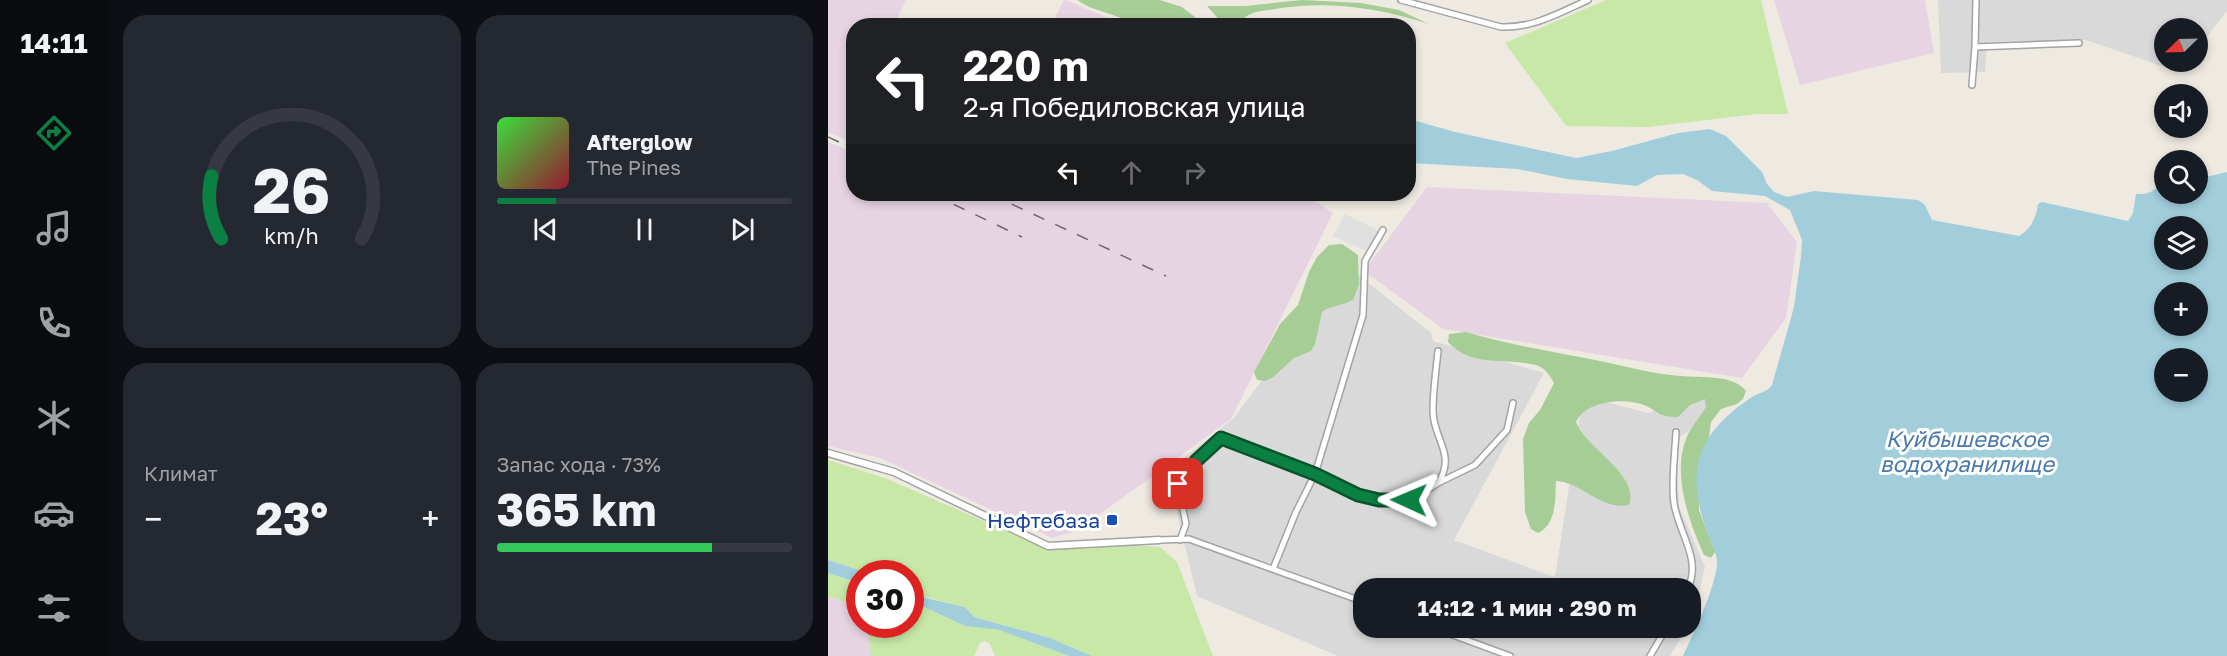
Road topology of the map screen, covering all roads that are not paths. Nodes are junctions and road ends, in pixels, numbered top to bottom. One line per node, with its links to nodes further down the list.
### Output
1 (1401, 0): 2 (street)
2 (1588, 0)
3 (1976, 0): 5 (street)
4 (2079, 43): 5 (street)
5 (1975, 47): 6 (street)
6 (1972, 85)
7 (1383, 230): 12 (street)
8 (1438, 351): 13 (street)
9 (1513, 403): 13 (street)
10 (1676, 432): 17 (street)
11 (828, 453): 14 (street)
12 (1315, 474): 13 (street); 15 (street); 16 (street)
13 (1438, 483)
14 (1159, 540): 15 (street)
15 (1180, 540): 16 (street)
16 (1273, 569): 18 (street)
17 (1692, 578)
18 (1353, 598)
19 (1461, 638): 21 (street)
20 (1661, 638): 22 (street)
21 (1510, 656)
22 (1650, 656)

